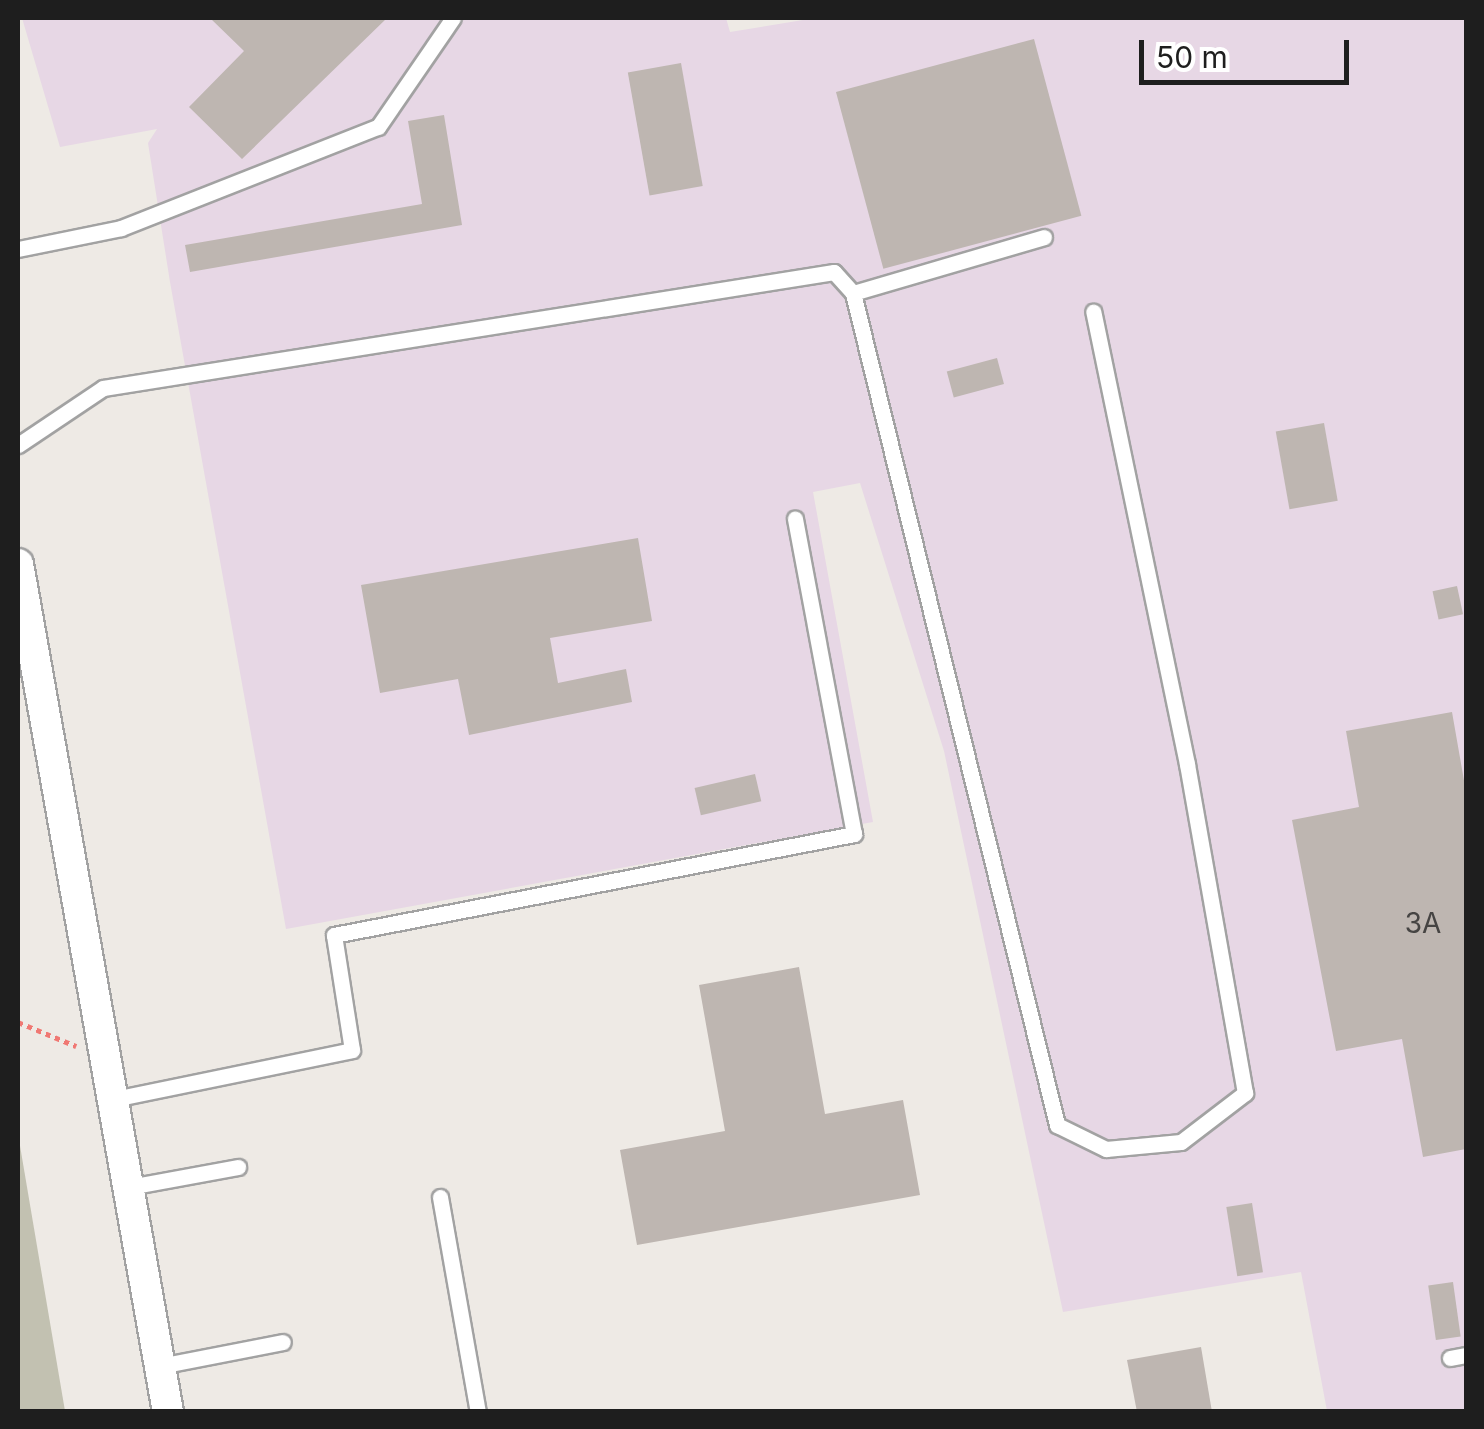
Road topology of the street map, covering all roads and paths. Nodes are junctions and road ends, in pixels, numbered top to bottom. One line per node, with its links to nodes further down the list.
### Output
1 (454, 18): 3 (lane)
2 (1044, 237): 4 (lane)
3 (18, 249)
4 (853, 292): 5 (lane); 6 (lane)
5 (1093, 312)
6 (18, 444)
7 (795, 518): 11 (lane)
8 (18, 564): 10 (street)
9 (18, 1022): 10 (path)
10 (107, 1058): 11 (street)
11 (114, 1099): 13 (street)
12 (238, 1167): 13 (lane)
13 (128, 1187): 16 (street)
14 (440, 1197): 18 (lane)
15 (283, 1342): 16 (lane)
16 (160, 1366): 17 (street)
17 (168, 1412)
18 (478, 1412)

